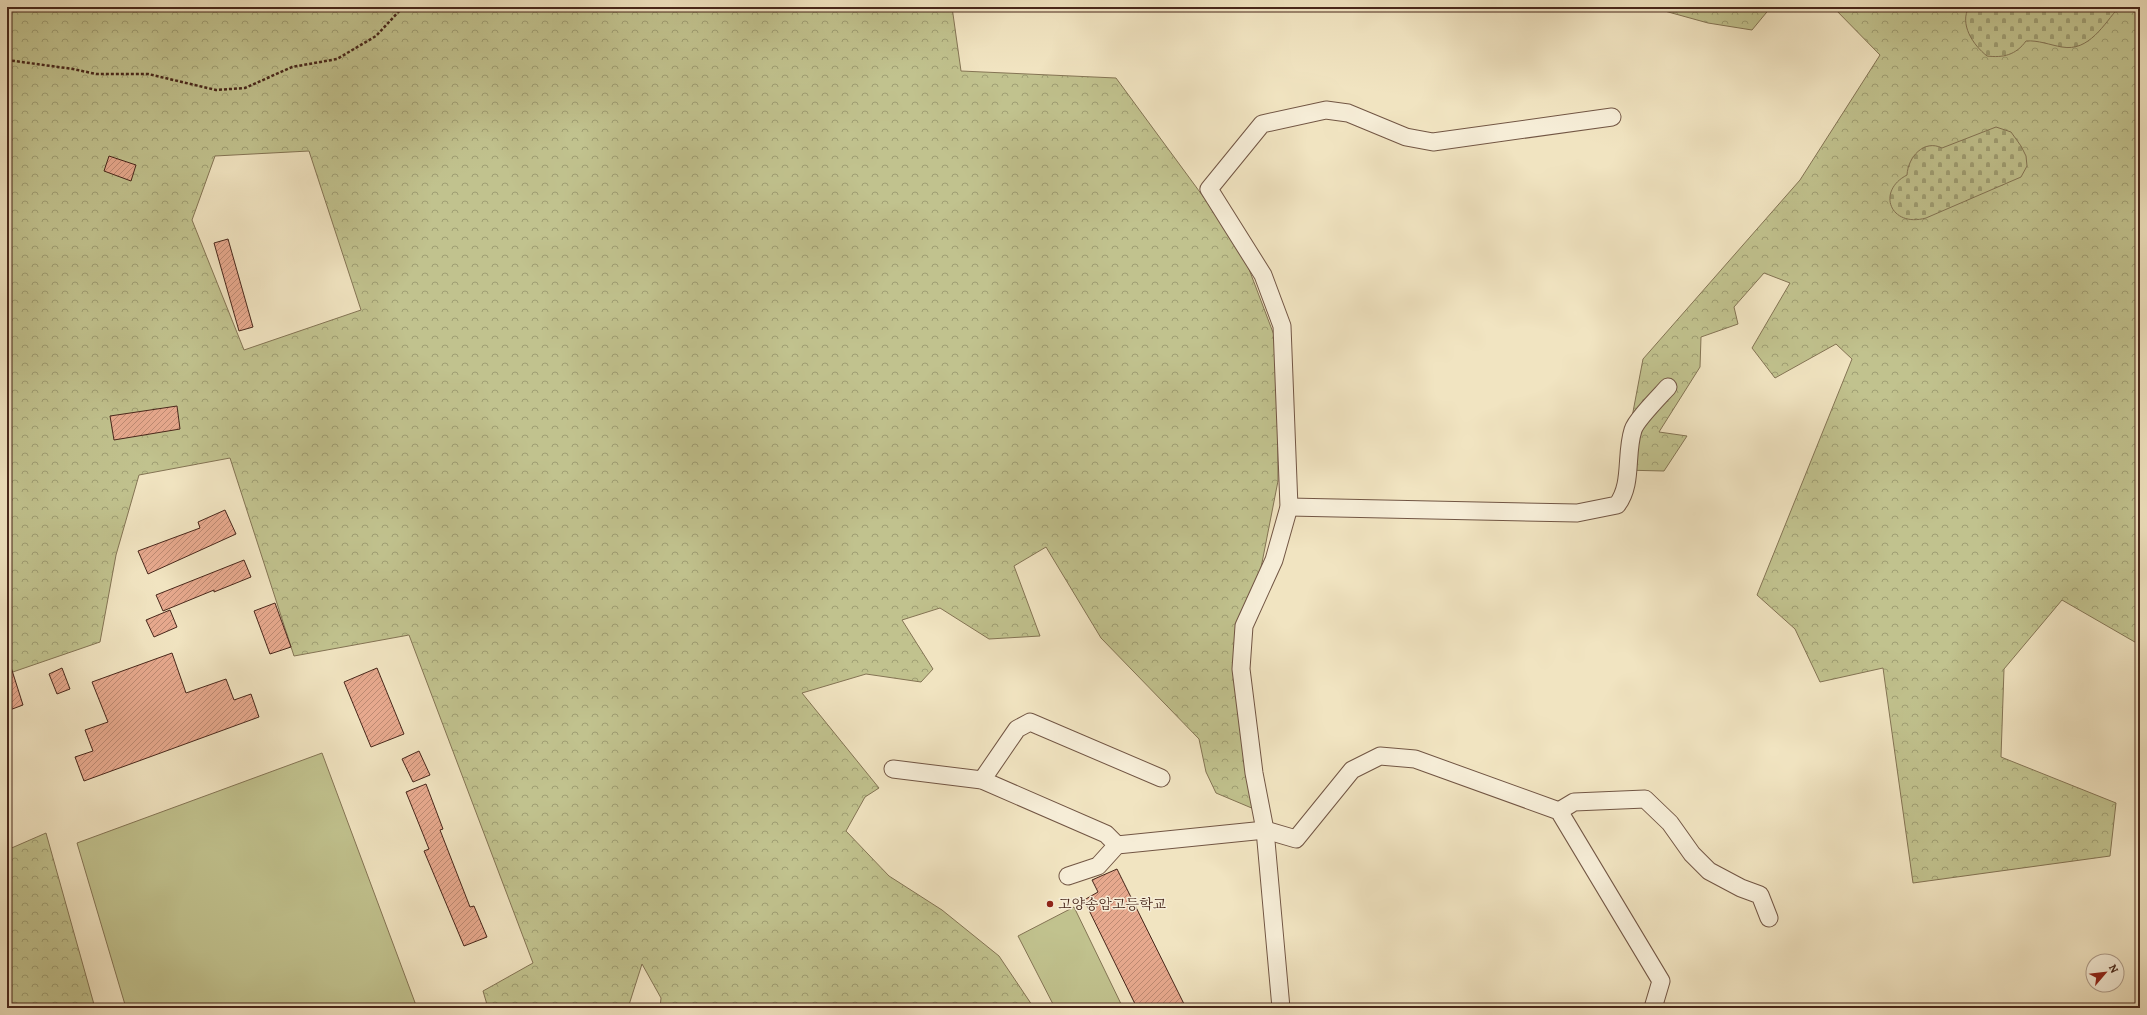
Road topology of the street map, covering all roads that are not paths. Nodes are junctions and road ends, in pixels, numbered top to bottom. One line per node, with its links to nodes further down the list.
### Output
1 (1612, 117): 3 (street)
2 (1668, 387): 3 (street)
3 (1289, 507): 8 (street)
4 (893, 769): 6 (street)
5 (1161, 778): 6 (street)
6 (982, 780): 9 (street)
7 (1559, 811): 8 (street); 11 (street); 13 (street)
8 (1265, 830): 9 (street); 12 (street)
9 (1117, 845): 10 (street)
10 (1068, 876)
11 (1769, 918)
12 (1281, 1008)
13 (1653, 1008)

